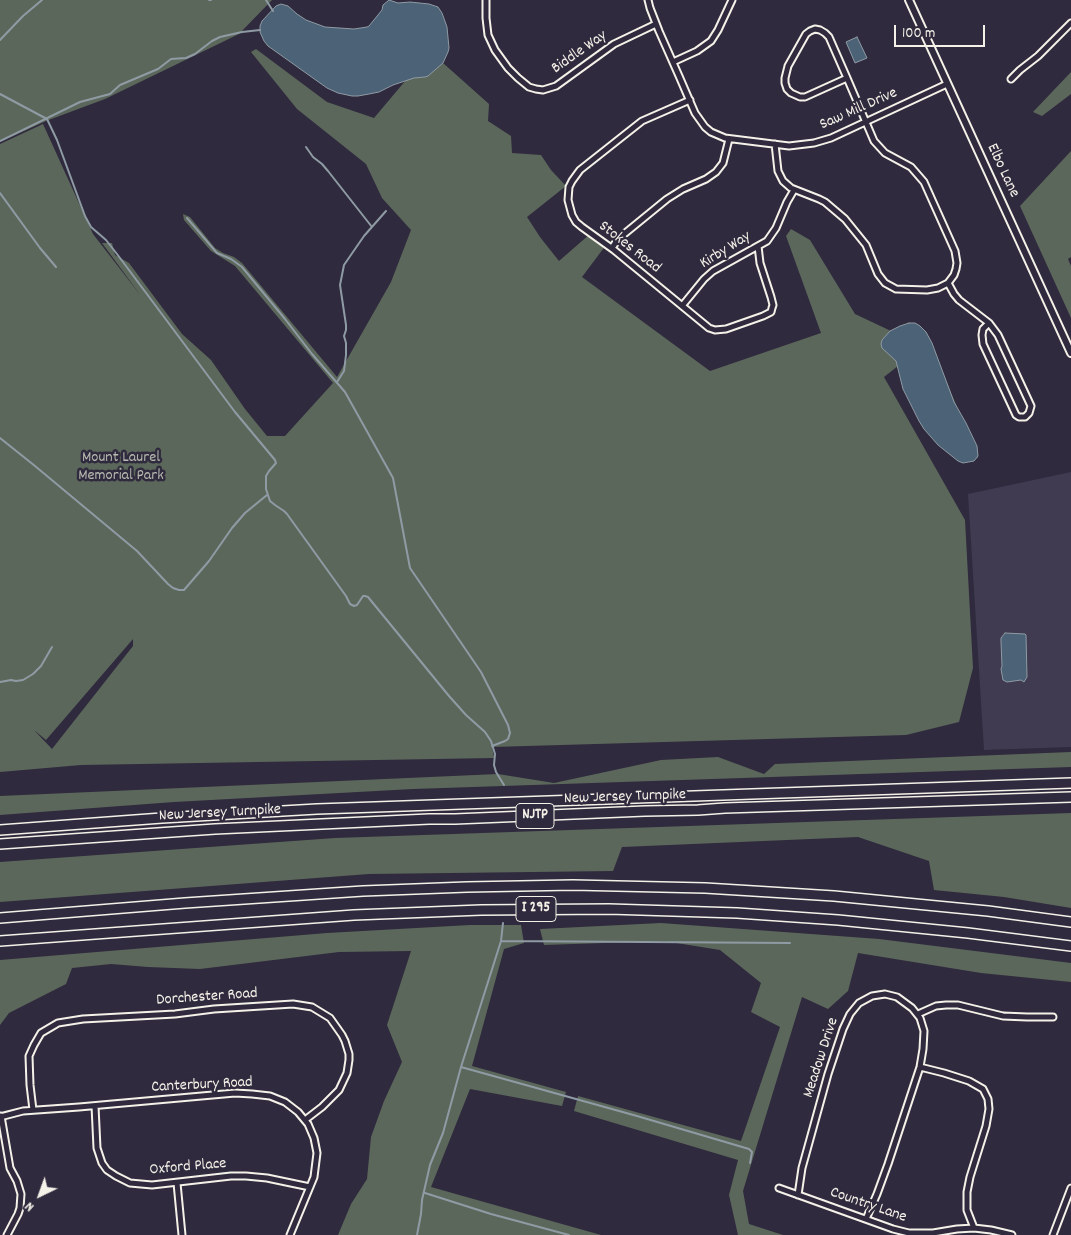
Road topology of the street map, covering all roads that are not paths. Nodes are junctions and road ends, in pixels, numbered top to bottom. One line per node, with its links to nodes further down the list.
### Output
1 (486, 0): 6 (street, Biddle Way)
2 (648, 0): 6 (street)
3 (732, 0): 7 (street)
4 (909, 0): 10 (street, Elbo Lane)
5 (1071, 23): 9 (street)
6 (656, 24): 7 (street, Saw Mill Drive)
7 (673, 62): 11 (street, Saw Mill Drive)
8 (847, 78): 8 (street); 12 (street)
9 (1011, 79)
10 (947, 84): 12 (street, Saw Mill Drive); 21 (street, Elbo Lane)
11 (690, 100): 13 (street, Saw Mill Drive); 17 (street, Stokes Road)
12 (866, 122): 14 (street, Saw Mill Drive); 18 (street)
13 (729, 139): 14 (street, Saw Mill Drive); 17 (street)
14 (775, 144): 15 (street)
15 (794, 190): 16 (street, Kirby Way); 18 (street)
16 (758, 246): 19 (street, Kirby Way); 19 (street, Stokes Road)
17 (612, 248): 19 (street, Stokes Road)
18 (948, 283): 20 (street)
19 (682, 306)
20 (989, 323): 20 (street)
21 (1071, 353)
22 (1071, 783): 24 (highway, New Jersey Turnpike / NJTP)
23 (1071, 797): 25 (highway, New Jersey Turnpike / NJTP)
24 (0, 830)
25 (0, 844)
26 (0, 918): 27 (highway, I 295)
27 (1071, 922)
28 (0, 941): 29 (highway, I 295)
29 (1071, 946)
30 (918, 1014): 31 (street); 32 (street); 41 (street, Meadow Drive)
31 (1053, 1018)
32 (920, 1067): 42 (street); 43 (street)
33 (95, 1106): 34 (street, Canterbury Road); 36 (street, Canterbury Road); 37 (street, Oxford Place)
34 (33, 1110): 35 (street, Canterbury Road); 36 (street, Dorchester Road)
35 (0, 1116): 45 (street)
36 (304, 1120): 38 (street, Canterbury Road)
37 (177, 1183): 38 (street, Oxford Place); 46 (street)
38 (310, 1187): 47 (street, Canterbury Road)
39 (779, 1188): 41 (street, Country Lane)
40 (1071, 1188): 49 (street)
41 (798, 1195): 42 (street, Country Lane)
42 (866, 1219): 44 (street, Country Lane)
43 (974, 1228): 44 (street, Country Lane); 48 (street, Country Lane)
44 (930, 1234)
45 (7, 1235)
46 (182, 1235)
47 (290, 1235)
48 (1012, 1235)
49 (1053, 1235)

